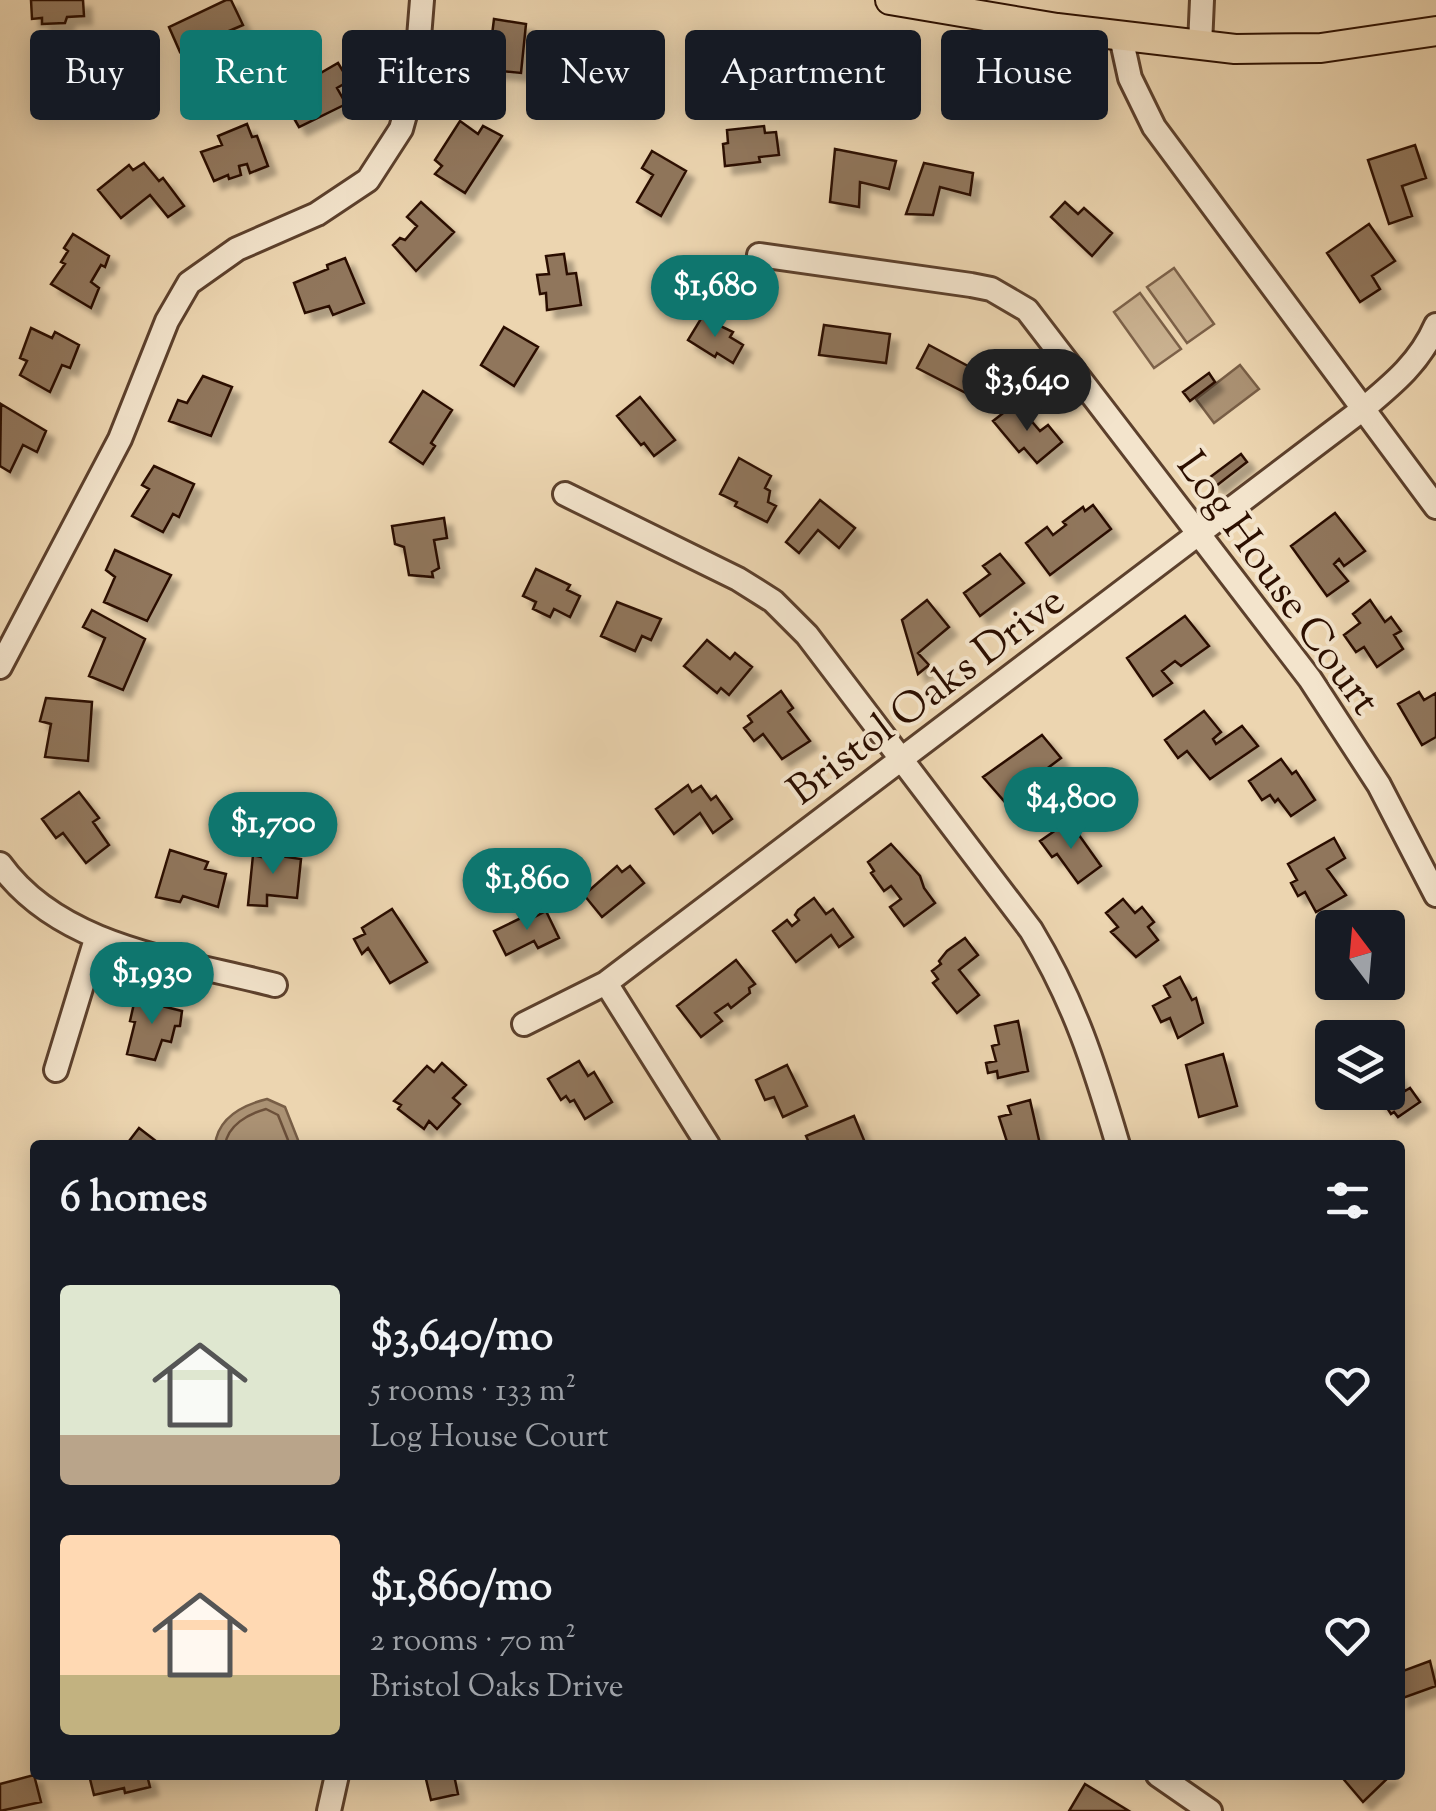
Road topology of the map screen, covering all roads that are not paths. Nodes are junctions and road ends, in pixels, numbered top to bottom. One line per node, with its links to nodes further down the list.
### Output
1 (422, 0): 13 (street)
2 (890, 0): 5 (main road)
3 (1202, 0): 6 (street)
4 (1436, 31): 6 (main road)
5 (1121, 37): 6 (main road); 9 (street)
6 (1200, 45)
7 (759, 255): 12 (street, Log House Court)
8 (1436, 325): 9 (street, Bristol Oaks Drive)
9 (1363, 409): 11 (street); 12 (street, Bristol Oaks Drive)
10 (565, 494): 14 (street)
11 (1436, 507)
12 (1200, 533): 14 (street, Bristol Oaks Drive); 16 (street, Log House Court)
13 (0, 667)
14 (902, 760): 18 (street, Bristol Oaks Drive); 23 (street)
15 (0, 864): 17 (street)
16 (1436, 895)
17 (96, 939): 19 (street); 21 (street)
18 (606, 982): 20 (street, Bristol Oaks Drive); 22 (street)
19 (275, 985)
20 (524, 1024)
21 (56, 1070)
22 (705, 1140)
23 (1117, 1140)
24 (338, 1780): 26 (street)
25 (1165, 1780): 27 (street)
26 (330, 1811)
27 (1210, 1811)

